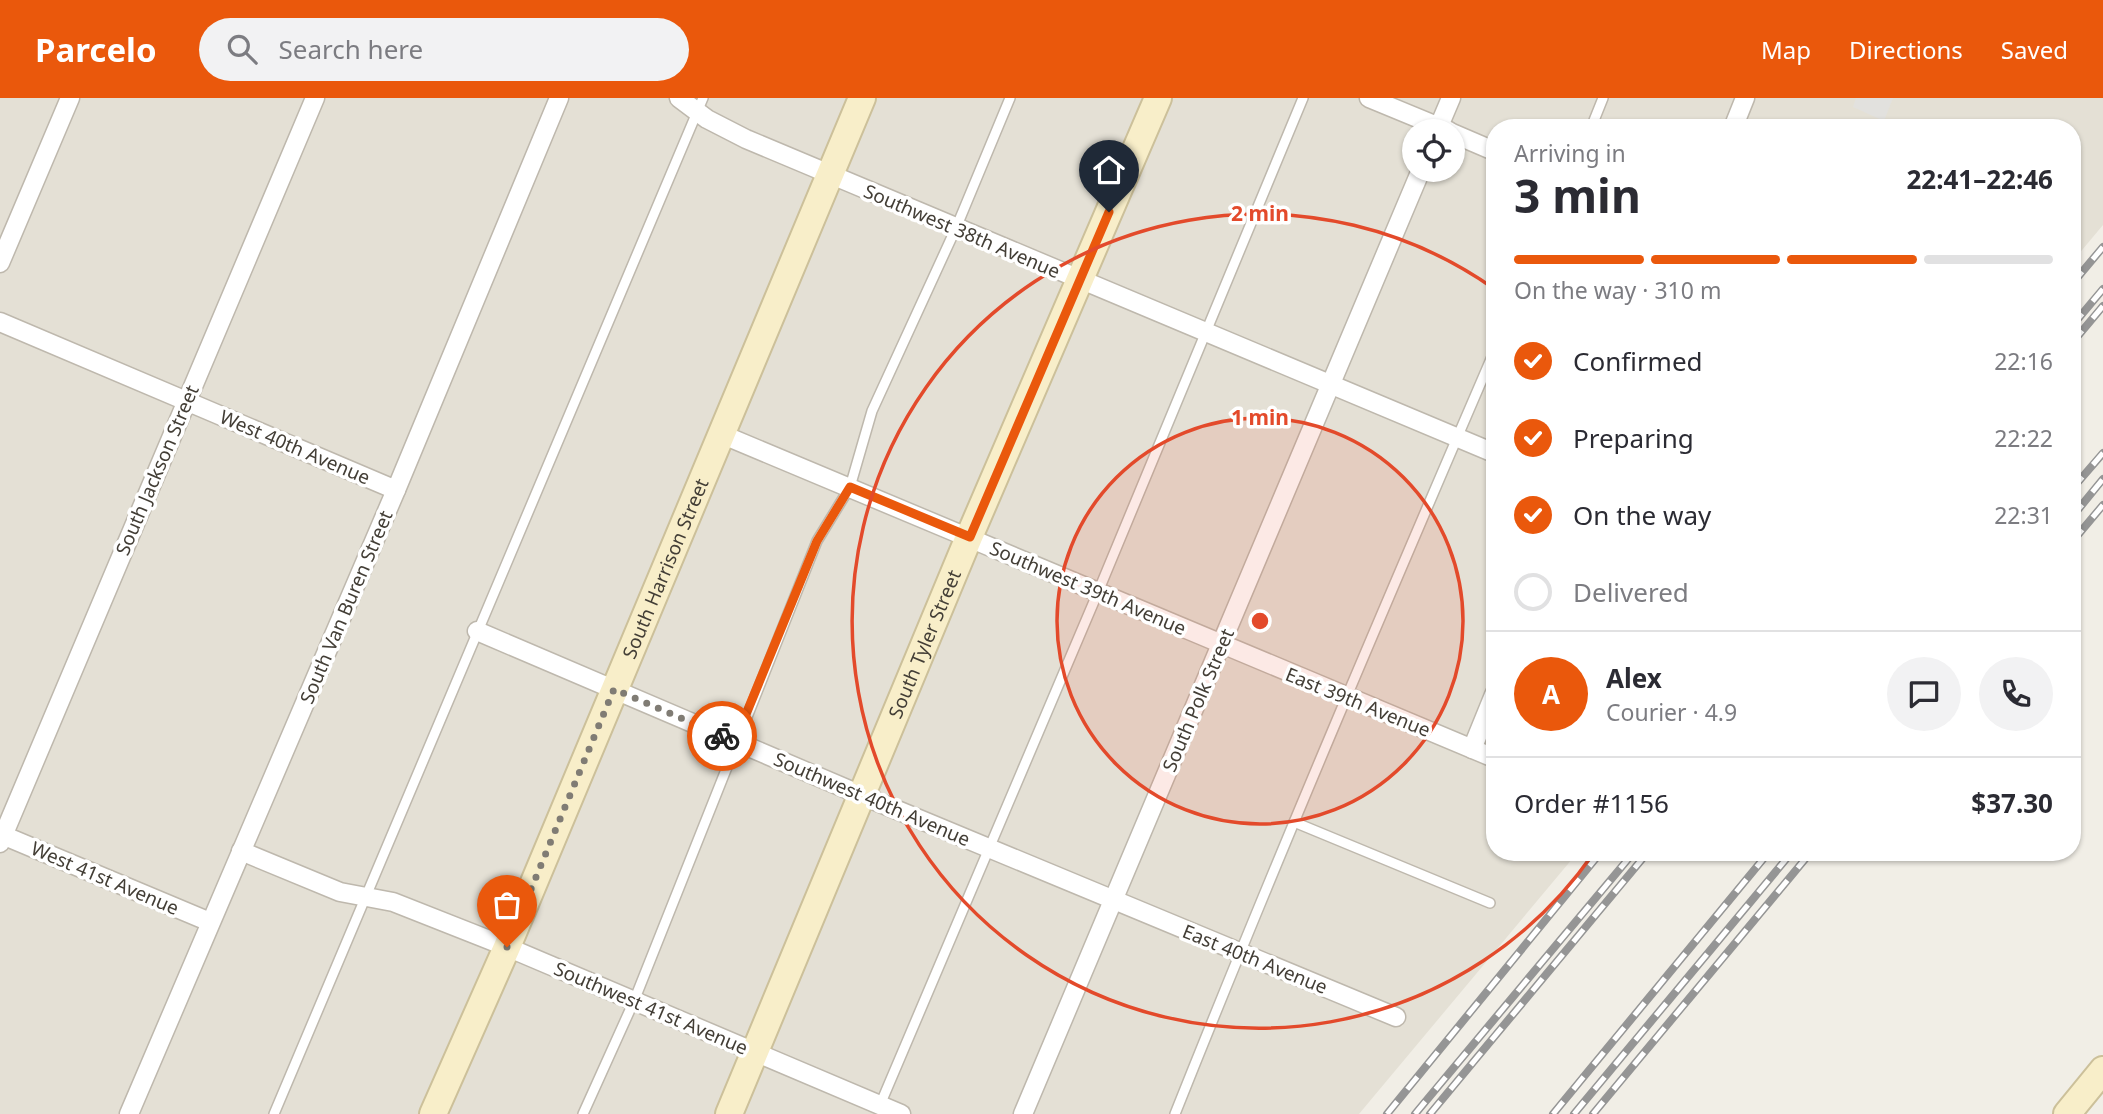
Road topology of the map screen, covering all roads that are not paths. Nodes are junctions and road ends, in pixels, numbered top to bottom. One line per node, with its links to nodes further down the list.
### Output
1 (71, 98): 23 (street)
2 (314, 98): 29 (street, South Jackson Street)
3 (559, 98): 34 (street, South Van Buren Street)
4 (678, 98): 13 (street, Southwest 38th Avenue)
5 (862, 98): 20 (street, South Harrison Street)
6 (1010, 98): 22 (lane)
7 (1158, 98): 24 (street, South Tyler Street)
8 (1303, 98): 26 (lane)
9 (1369, 98): 14 (street)
10 (1451, 98): 15 (street)
11 (1603, 98): 16 (lane)
12 (1745, 98): 17 (street)
13 (700, 105): 20 (street, Southwest 38th Avenue); 37 (lane)
14 (1417, 119)
15 (1447, 119)
16 (1595, 119)
17 (1737, 119)
18 (1465, 139): 19 (street)
19 (1486, 148)
20 (830, 175): 22 (street, Southwest 38th Avenue); 30 (street, South Harrison Street)
21 (1416, 182): 28 (street, South Polk Street)
22 (956, 228): 24 (street, Southwest 38th Avenue); 33 (lane)
23 (0, 263)
24 (1080, 280): 26 (street, Southwest 38th Avenue); 35 (street, South Tyler Street)
25 (0, 322): 29 (street, West 40th Avenue)
26 (1205, 332): 28 (street, Southwest 38th Avenue); 36 (lane)
27 (1486, 371): 31 (lane)
28 (1330, 384): 31 (street, Southwest 38th Avenue); 38 (street, South Polk Street)
29 (186, 401): 34 (street, West 40th Avenue); 47 (street, South Jackson Street)
30 (722, 434): 33 (street, Southwest 39th Avenue); 39 (street, South Harrison Street)
31 (1458, 438): 32 (street, Southwest 38th Avenue); 40 (lane)
32 (1486, 450)
33 (850, 487): 35 (street, Southwest 39th Avenue); 42 (lane)
34 (396, 490): 49 (street, South Van Buren Street)
35 (970, 537): 36 (street, Southwest 39th Avenue); 45 (street, South Tyler Street)
36 (1098, 592): 38 (street, Southwest 39th Avenue); 48 (lane)
37 (477, 631): 39 (street, Southwest 40th Avenue); 50 (lane)
38 (1221, 645): 40 (street, East 39th Avenue); 51 (street, South Polk Street)
39 (614, 689): 42 (street, Southwest 40th Avenue); 54 (street, South Harrison Street)
40 (1346, 697): 43 (street, East 39th Avenue); 46 (lane)
41 (1486, 715): 43 (street)
42 (735, 741): 45 (street, Southwest 40th Avenue); 56 (lane)
43 (1472, 749): 44 (street, East 39th Avenue)
44 (1486, 755)
45 (861, 795): 48 (street, Southwest 40th Avenue); 58 (street, South Tyler Street)
46 (1294, 822): 52 (lane); 55 (lane)
47 (1, 837): 53 (street, West 41st Avenue)
48 (990, 849): 51 (street, Southwest 40th Avenue); 60 (lane)
49 (241, 851): 50 (street, Southwest 41st Avenue); 53 (street, South Van Buren Street)
50 (367, 897): 54 (street, Southwest 41st Avenue); 62 (lane)
51 (1113, 900): 55 (street, East 40th Avenue); 67 (street, South Polk Street)
52 (1490, 903)
53 (211, 922): 61 (street, South Van Buren Street)
54 (507, 947): 56 (street, Southwest 41st Avenue); 63 (street, South Harrison Street)
55 (1240, 953): 57 (street, East 40th Avenue); 68 (lane)
56 (634, 1001): 58 (street, Southwest 41st Avenue); 64 (lane)
57 (1396, 1017)
58 (755, 1052): 60 (street, Southwest 41st Avenue); 65 (street, South Tyler Street)
59 (2103, 1070): 69 (street)
60 (880, 1105): 66 (street, Southwest 41st Avenue)
61 (129, 1114)
62 (274, 1114)
63 (433, 1114)
64 (583, 1114)
65 (729, 1114)
66 (901, 1114)
67 (1023, 1114)
68 (1175, 1114)
69 (2067, 1114)

